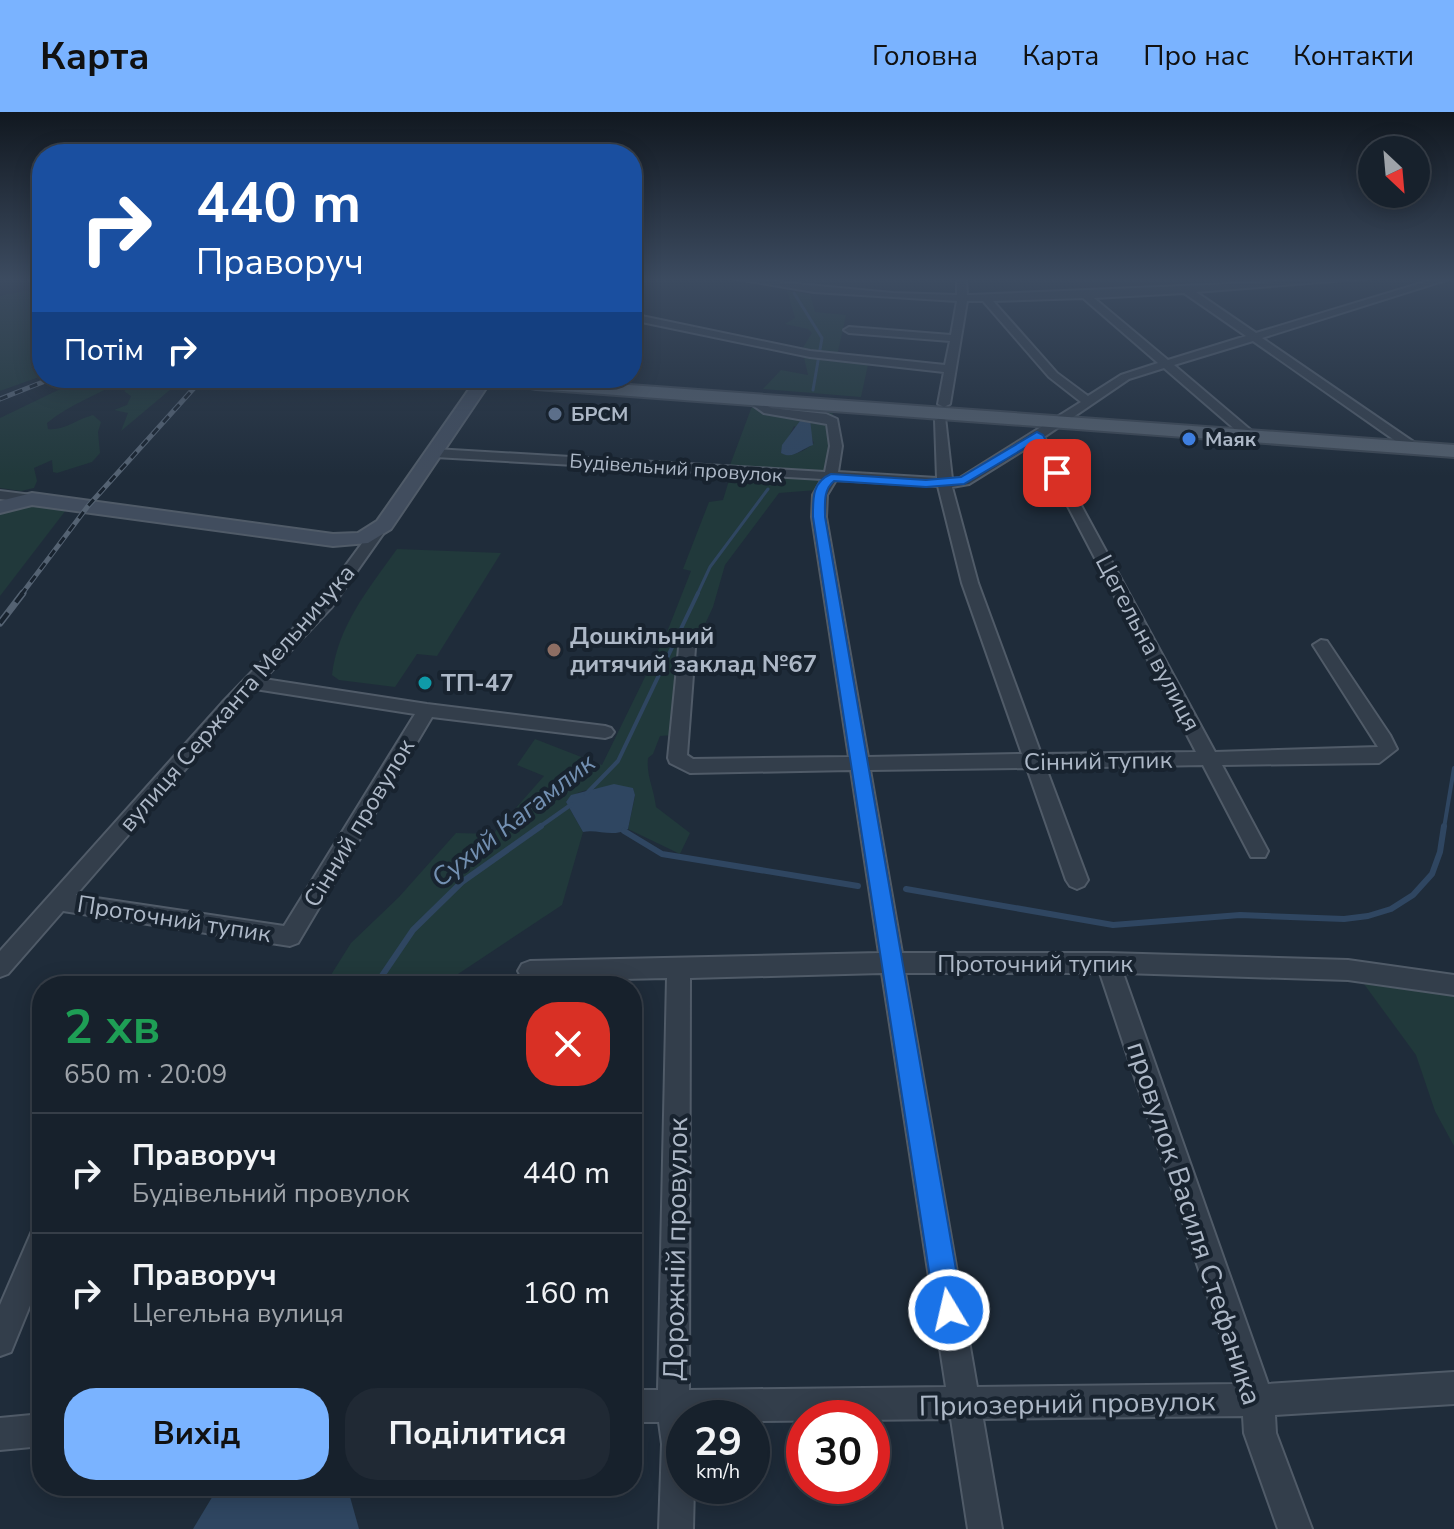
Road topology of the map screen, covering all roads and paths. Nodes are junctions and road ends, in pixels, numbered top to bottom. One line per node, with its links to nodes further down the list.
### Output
1 (763, 344): 8 (street)
2 (953, 344): 8 (street)
3 (1026, 344): 12 (street)
4 (1142, 344): 7 (street)
5 (1226, 344): 7 (street, Будівельний провулок)
6 (1265, 344): 18 (street)
7 (1164, 363): 12 (street, Будівельний провулок); 17 (street)
8 (949, 369): 13 (street)
9 (478, 388): 20 (street, вулиця Сержанта Мельничука)
10 (593, 388): 11 (main road)
11 (751, 399): 15 (main road); 21 (street)
12 (1087, 401): 15 (street, Будівельний провулок)
13 (944, 404)
14 (941, 420): 22 (street)
15 (1058, 421): 16 (street, Будівельний провулок); 17 (main road)
16 (1037, 435): 22 (street, Будівельний провулок); 32 (street, Цегельна вулиця)
17 (1249, 435): 18 (main road)
18 (1414, 448): 19 (main road)
19 (1454, 451)
20 (435, 453): 21 (street, Будівельний провулок); 26 (street, вулиця Сержанта Мельничука)
21 (831, 478): 22 (street, Будівельний провулок); 34 (street)
22 (944, 483): 33 (street)
23 (0, 495): 24 (street)
24 (32, 499): 25 (street); 26 (street)
25 (0, 507)
26 (376, 534): 29 (street, вулиця Сержанта Мельничука)
27 (1321, 645): 32 (street, Сінний тупик)
28 (687, 648): 34 (street, Сінний тупик)
29 (251, 683): 30 (street, Сінний провулок); 37 (street, вулиця Сержанта Мельничука)
30 (427, 710): 31 (street, Сінний провулок); 38 (street, Сінний провулок)
31 (605, 732)
32 (1210, 759): 33 (street, Сінний тупик); 35 (street, Цегельна вулиця)
33 (1036, 762): 34 (street, Сінний тупик); 36 (street)
34 (861, 764): 39 (street)
35 (1258, 851)
36 (1077, 880)
37 (58, 901): 38 (street, Проточний тупик); 41 (street, вулиця Сержанта Мельничука)
38 (290, 936)
39 (893, 963): 40 (street, Проточний тупик); 42 (street, Проточний тупик); 50 (street)
40 (1108, 963): 44 (street, Проточний тупик); 49 (street, провулок Василя Стефаника)
41 (0, 967)
42 (679, 968): 43 (street, Проточний тупик); 48 (street, Дорожній провулок)
43 (530, 971)
44 (1454, 985)
45 (32, 1265): 46 (street)
46 (0, 1341)
47 (1454, 1388): 49 (street, Приозерний провулок)
48 (673, 1400)
49 (1258, 1400): 50 (street, Приозерний провулок); 59 (street, провулок Василя Стефаника)
50 (964, 1405): 52 (street, Приозерний провулок); 58 (street)
51 (642, 1406): 53 (street, Приозерний провулок)
52 (770, 1407)
53 (666, 1408)
54 (32, 1431): 55 (street)
55 (0, 1434)
56 (677, 1504): 57 (street, Дорожній провулок)
57 (676, 1529)
58 (985, 1529)
59 (1295, 1529)

